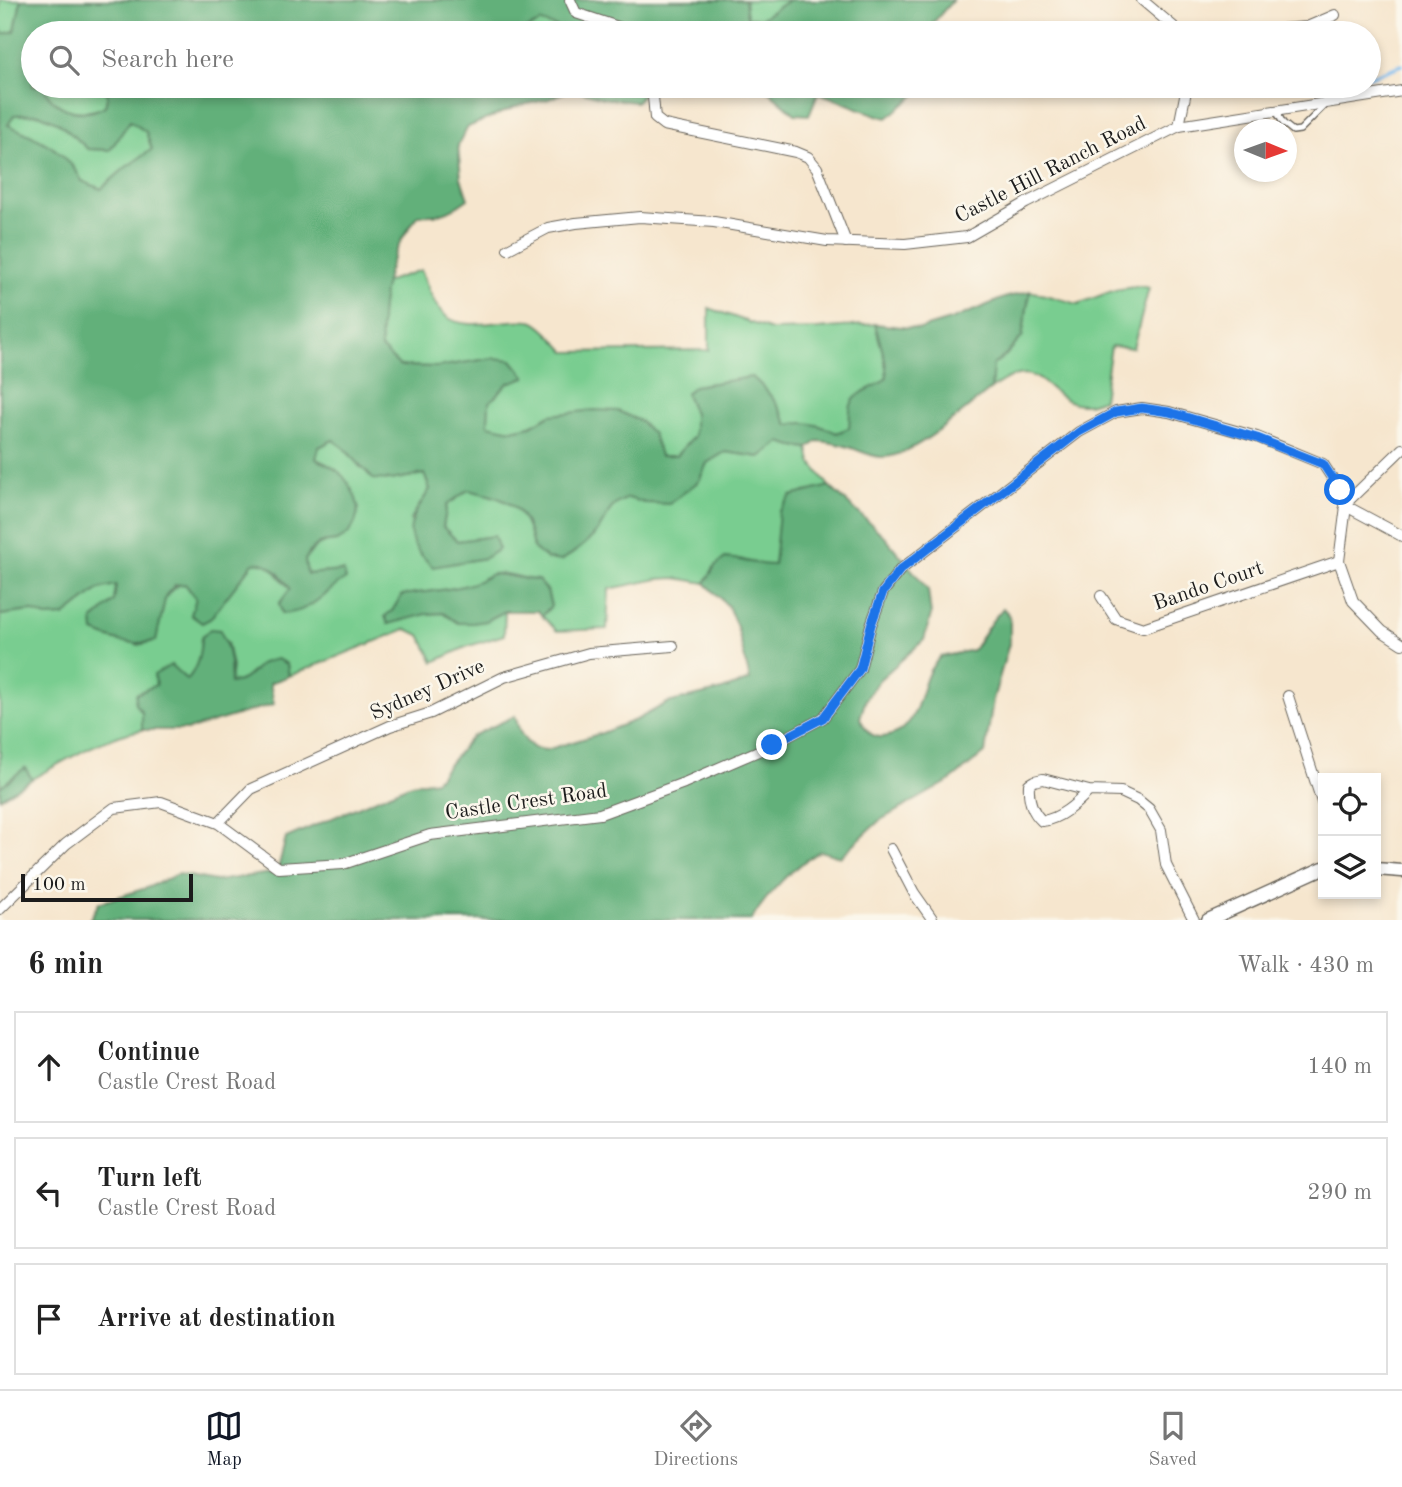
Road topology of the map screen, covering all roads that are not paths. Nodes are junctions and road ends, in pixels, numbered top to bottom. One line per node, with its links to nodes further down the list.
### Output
1 (570, 0): 4 (street)
2 (1142, 0): 5 (street)
3 (1335, 15): 6 (street)
4 (600, 21)
5 (1167, 21)
6 (1321, 21)
7 (1402, 91): 8 (street, Castle Hill Ranch Road)
8 (1381, 94)
9 (653, 98): 15 (street)
10 (1185, 98): 14 (street)
11 (1359, 98): 12 (street, Castle Hill Ranch Road)
12 (1328, 103): 13 (street, Castle Hill Ranch Road); 13 (lane)
13 (1276, 111): 14 (street, Castle Hill Ranch Road)
14 (1179, 126): 15 (street, Castle Hill Ranch Road)
15 (846, 242): 16 (street, Castle Hill Ranch Road)
16 (508, 249)
17 (1402, 449): 18 (street)
18 (1345, 506): 19 (street); 20 (street); 27 (street, Castle Crest Road)
19 (1402, 536)
20 (1339, 561): 21 (street, Bando Court); 22 (street)
21 (1101, 596)
22 (1402, 644)
23 (673, 646): 27 (street, Sydney Drive)
24 (1288, 696): 25 (street)
25 (1318, 789)
26 (1089, 791): 26 (street); 34 (street)
27 (218, 823): 32 (street, Castle Crest Road)
28 (891, 849): 33 (street)
29 (1381, 869): 31 (street)
30 (1318, 870): 35 (street)
31 (1402, 871)
32 (0, 909)
33 (933, 920)
34 (1194, 920)
35 (1208, 920)

